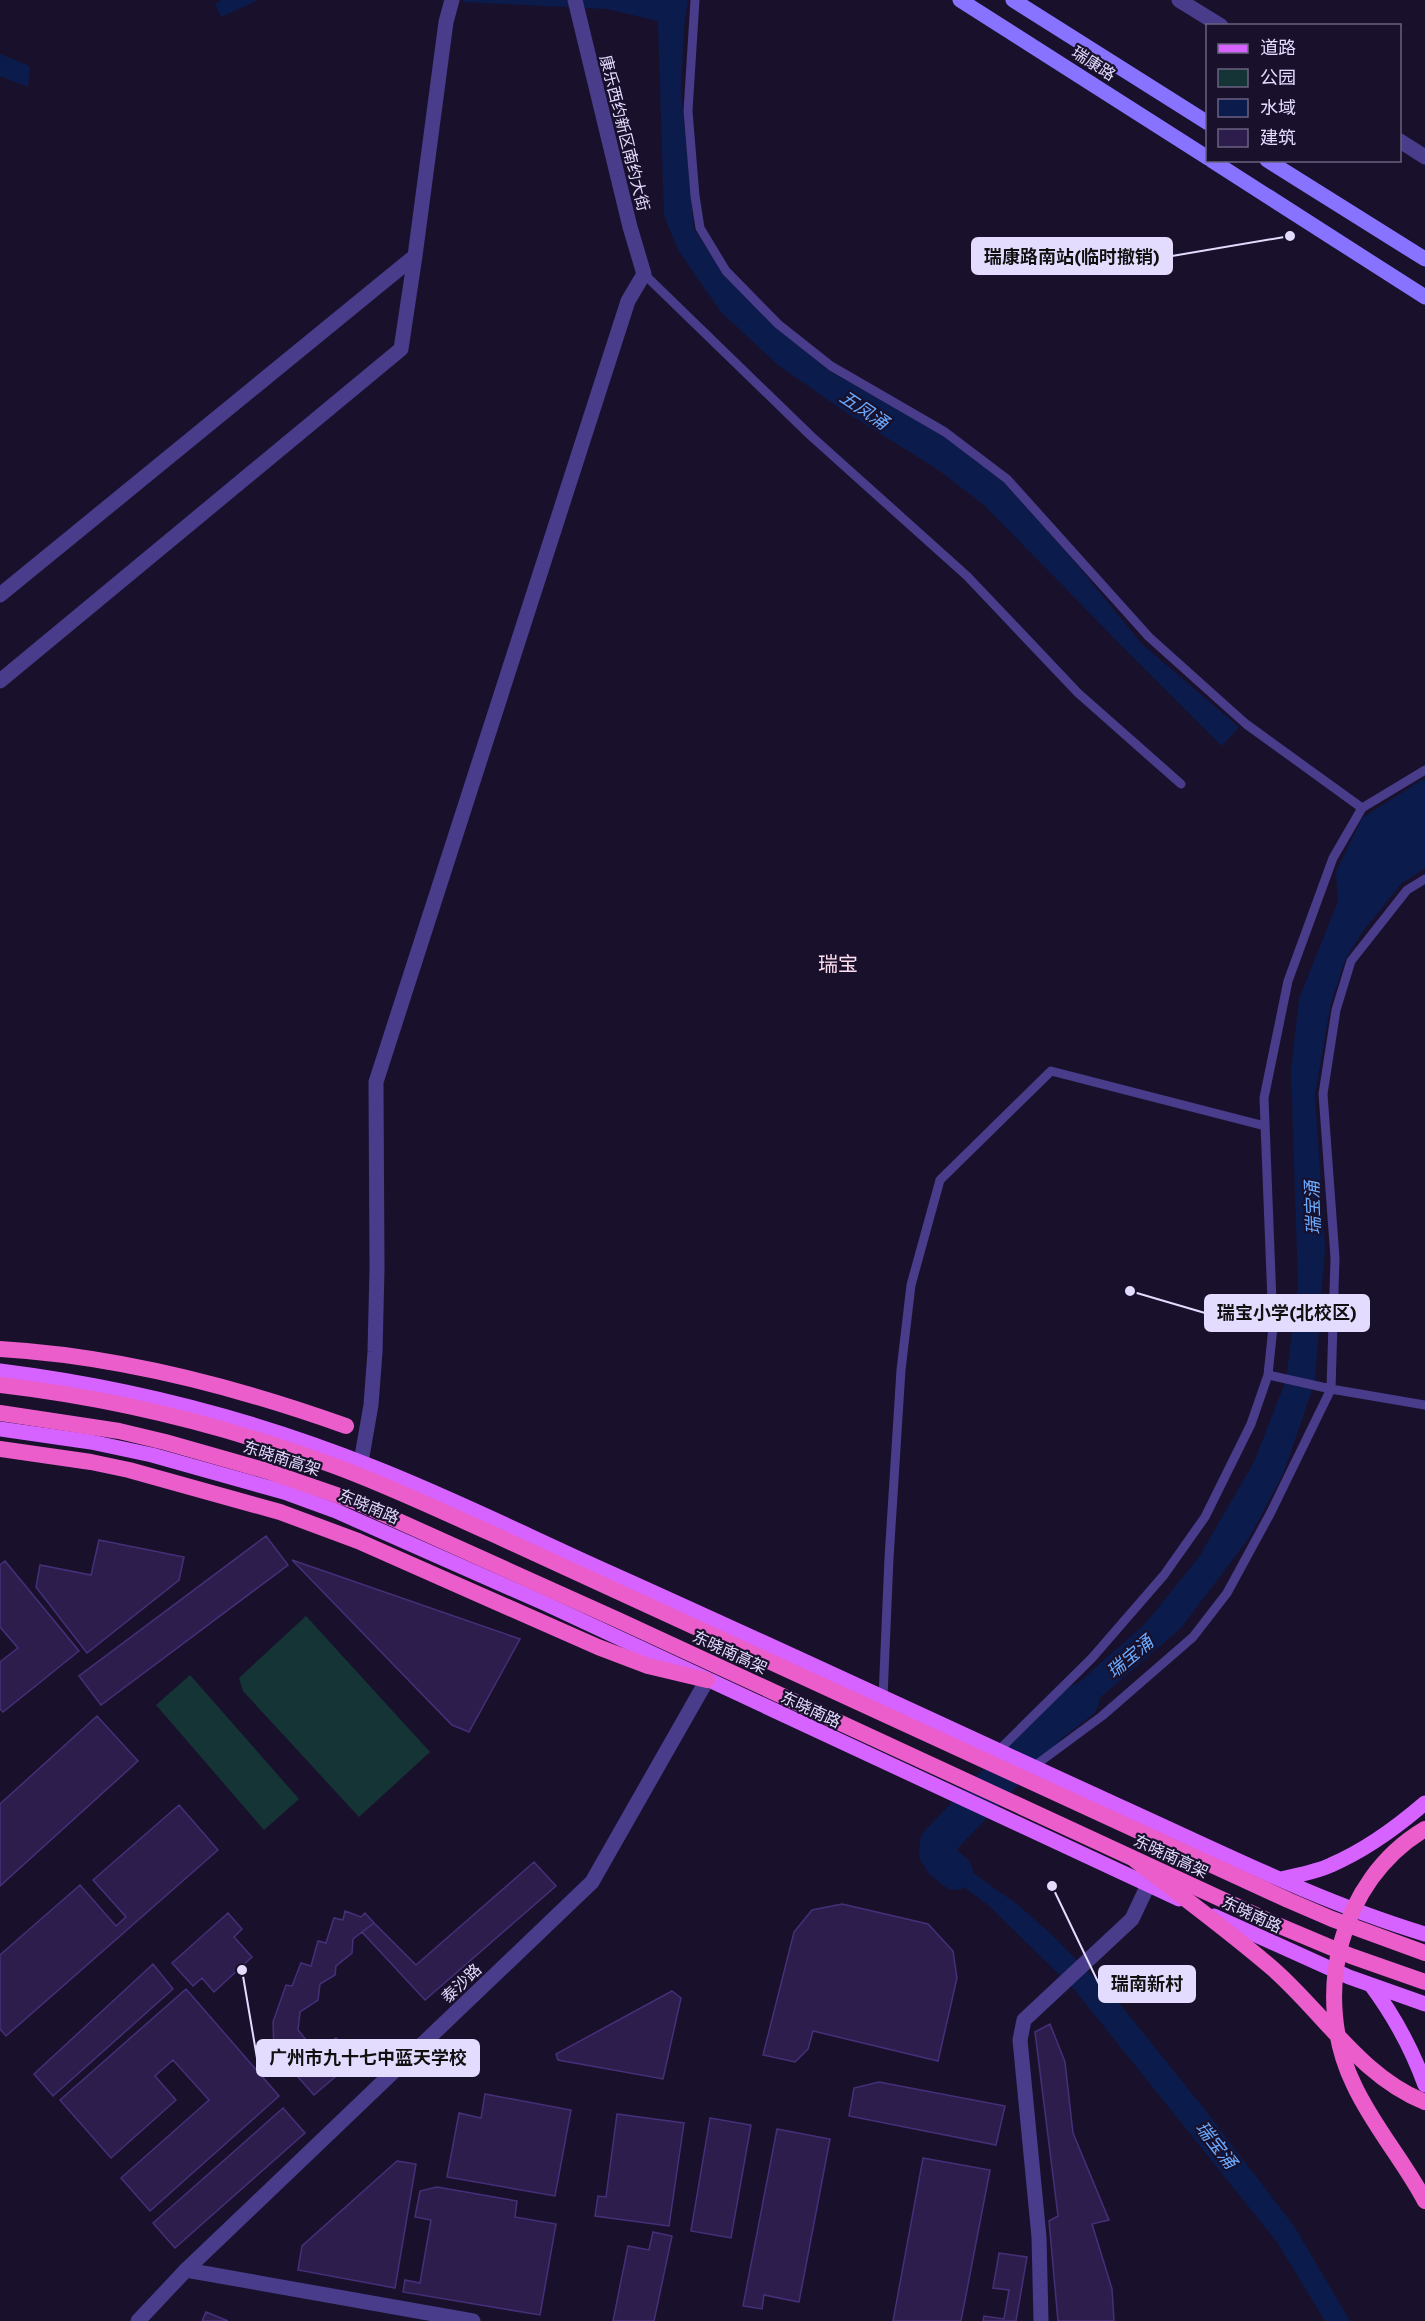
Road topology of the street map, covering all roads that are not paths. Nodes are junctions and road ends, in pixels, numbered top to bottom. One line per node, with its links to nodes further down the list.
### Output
1 (452, 0): 14 (street)
2 (575, 0): 16 (street, 康乐西约新区南约大街)
3 (694, 0): 22 (lane)
4 (960, 0): 10 (main road, 瑞康路)
5 (1013, 0): 8 (main road, 瑞康路)
6 (1179, 0): 7 (street)
7 (1218, 24)
8 (1206, 122)
9 (1401, 142): 11 (street)
10 (1206, 157)
11 (1425, 157)
12 (1214, 162): 17 (main road, 瑞康路)
13 (1270, 162): 15 (main road)
14 (415, 256): 18 (street); 19 (street)
15 (1425, 259)
16 (644, 274): 21 (lane); 35 (street)
17 (1425, 297)
18 (0, 595)
19 (0, 681)
20 (1425, 770): 22 (lane)
21 (1181, 784)
22 (1362, 808): 24 (lane)
23 (1425, 879): 29 (lane)
24 (1265, 1126): 27 (lane); 37 (lane)
25 (0, 1349): 32 (highway)
26 (0, 1371): 35 (main road)
27 (1268, 1374): 29 (lane); 38 (lane)
28 (0, 1385): 46 (highway, 东晓南高架)
29 (1331, 1389): 30 (lane); 39 (lane)
30 (1425, 1406)
31 (0, 1413): 42 (highway, 东晓南高架)
32 (346, 1426)
33 (0, 1429): 36 (main road, 东晓南路)
34 (0, 1449): 36 (highway)
35 (361, 1462): 37 (main road)
36 (707, 1680): 44 (main road, 东晓南路); 53 (street, 泰沙路)
37 (884, 1696): 38 (main road)
38 (998, 1751): 39 (main road)
39 (1033, 1767): 43 (main road)
40 (1425, 1803): 43 (main road)
41 (1425, 1829): 52 (highway, bridge)
42 (1136, 1860): 47 (highway, 东晓南高架, bridge); 51 (highway, bridge)
43 (1281, 1880): 45 (main road)
44 (1148, 1885): 48 (main road, 东晓南路); 56 (street)
45 (1425, 1934)
46 (1425, 1953)
47 (1425, 1982)
48 (1371, 1985): 49 (main road, 东晓南路); 50 (main road)
49 (1425, 2004)
50 (1425, 2085)
51 (1425, 2102)
52 (1425, 2201)
53 (186, 2270): 54 (street, 泰沙路); 55 (street)
54 (138, 2321)
55 (473, 2321)
56 (1041, 2321)

